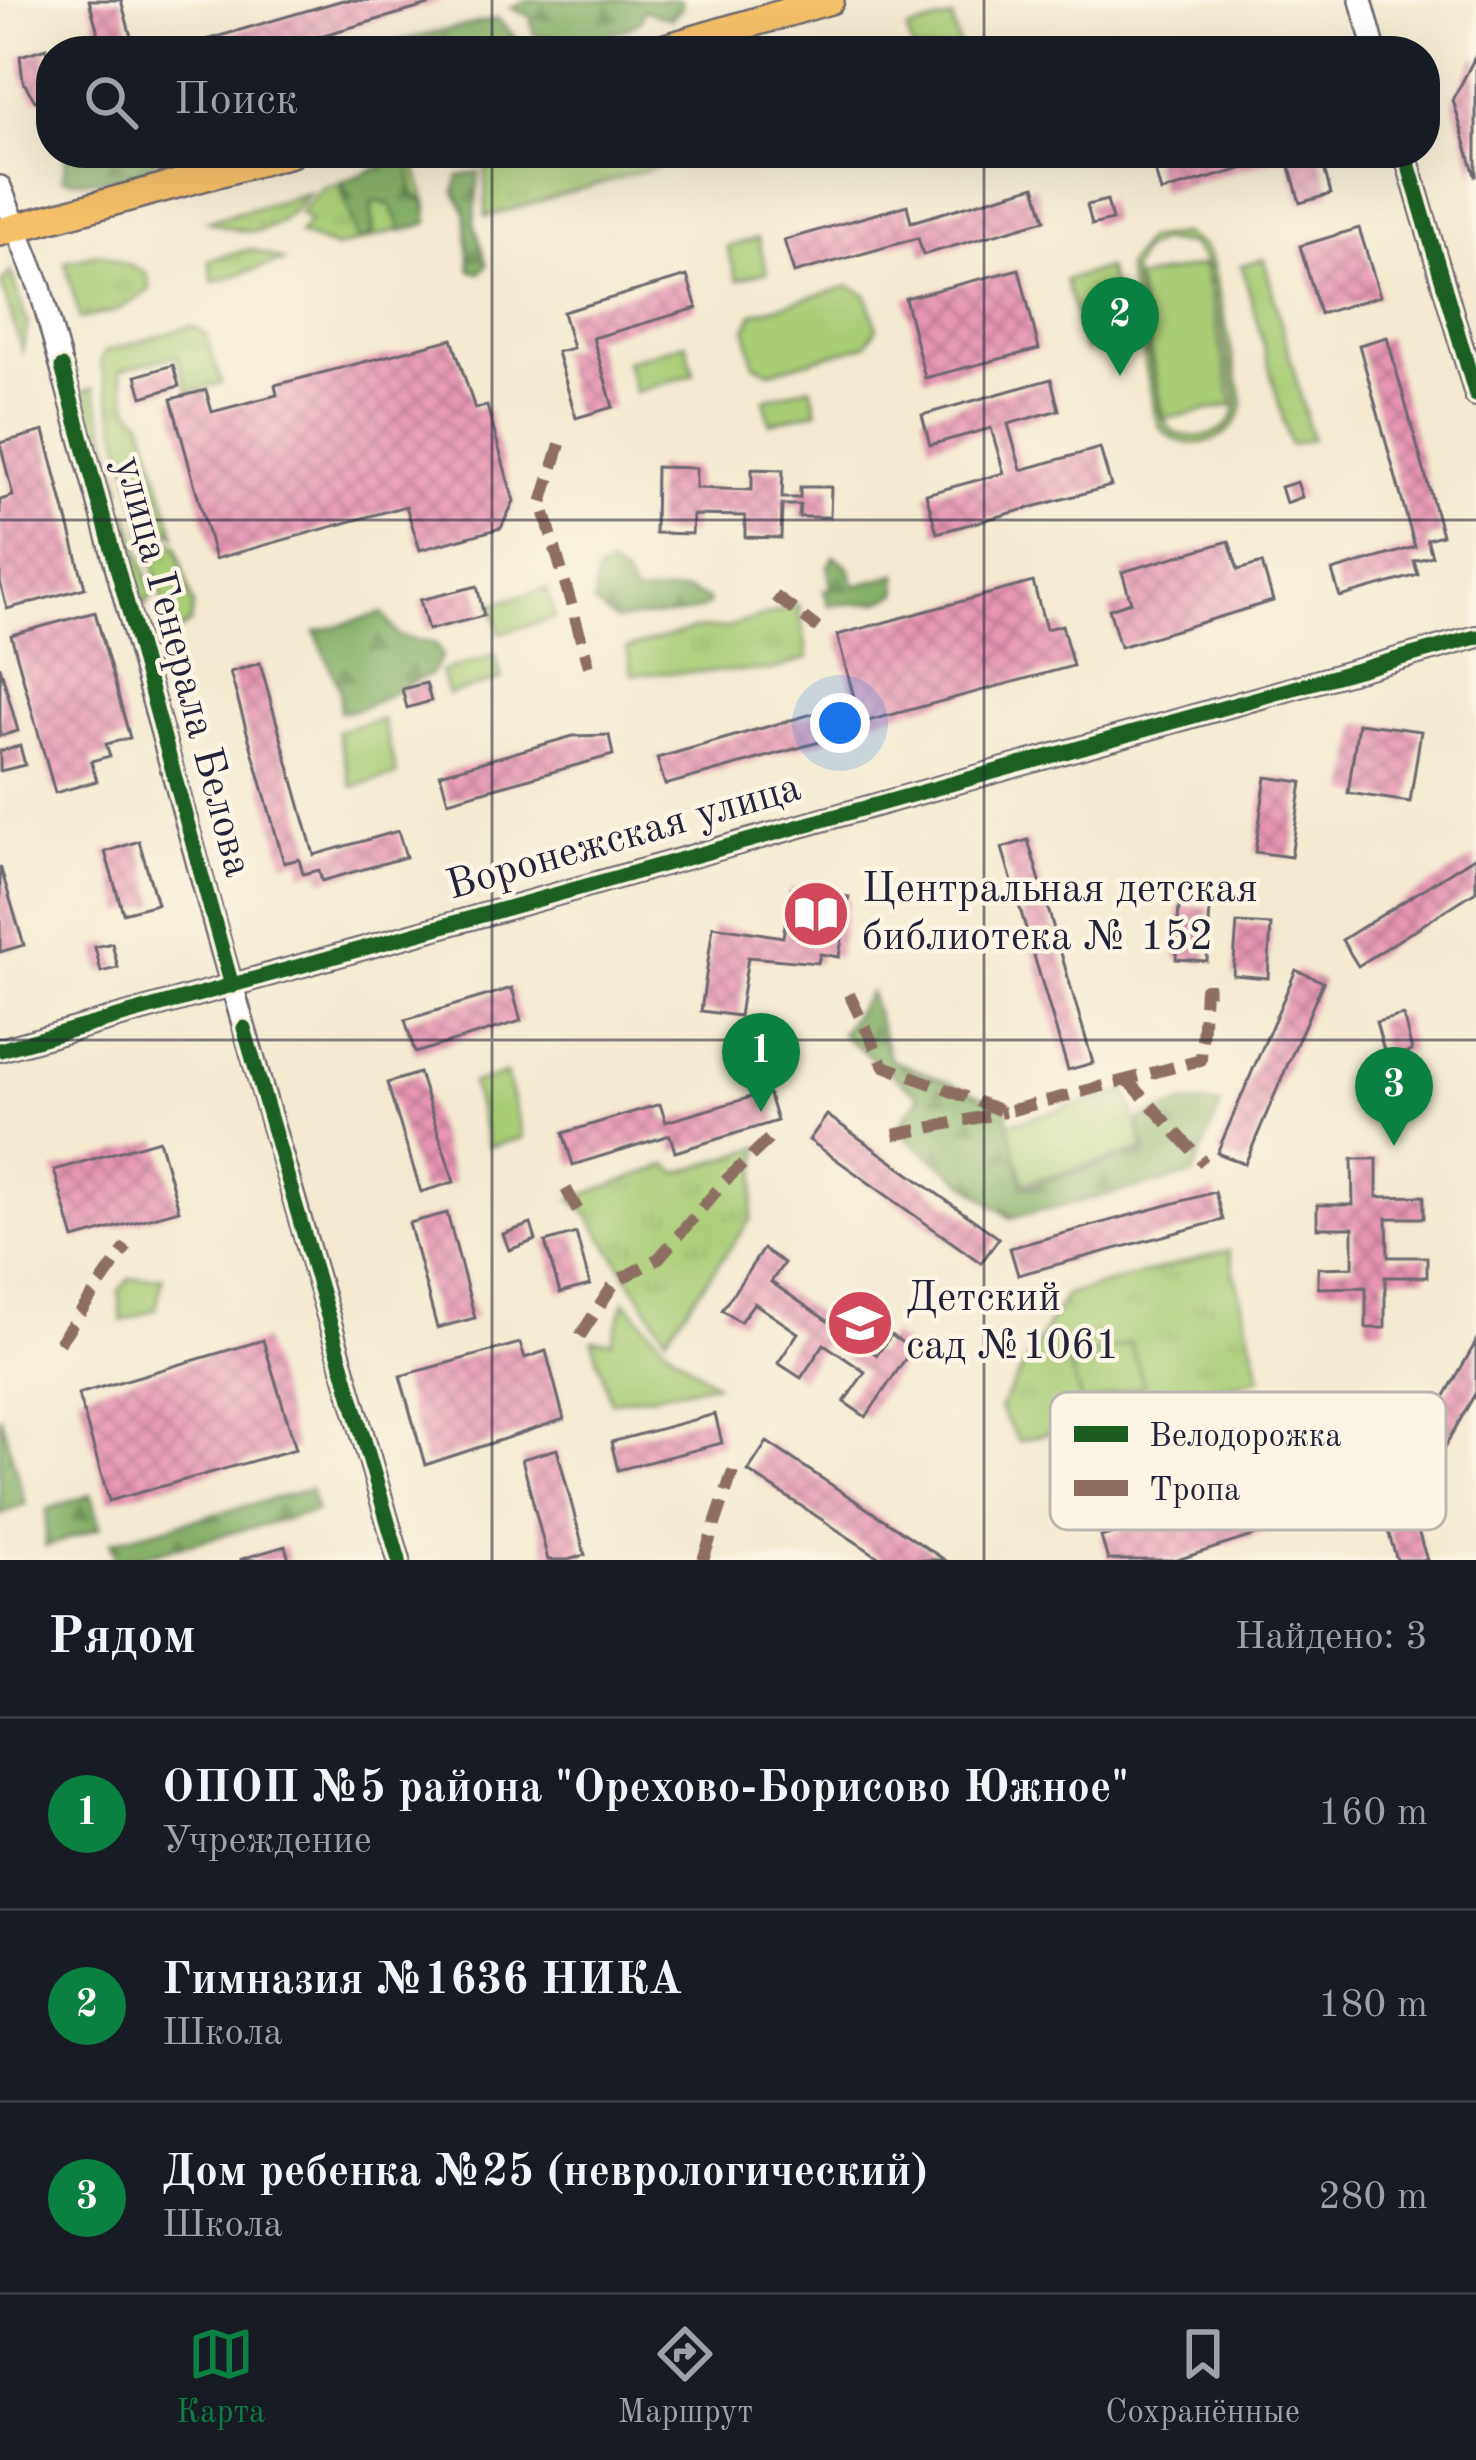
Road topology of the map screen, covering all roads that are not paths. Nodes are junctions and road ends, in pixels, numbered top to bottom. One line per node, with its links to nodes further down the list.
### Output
1 (830, 0): 3 (main road)
2 (1361, 0): 4 (street)
3 (706, 36)
4 (1372, 36)
5 (236, 168): 8 (main road)
6 (1409, 168): 9 (street)
7 (0, 187): 8 (street, улица Генерала Белова)
8 (7, 230): 11 (street, улица Генерала Белова)
9 (1476, 395)
10 (1476, 637): 11 (street, Воронежская улица)
11 (232, 986): 12 (street, Воронежская улица); 13 (street, улица Генерала Белова)
12 (0, 1050)
13 (399, 1560)

